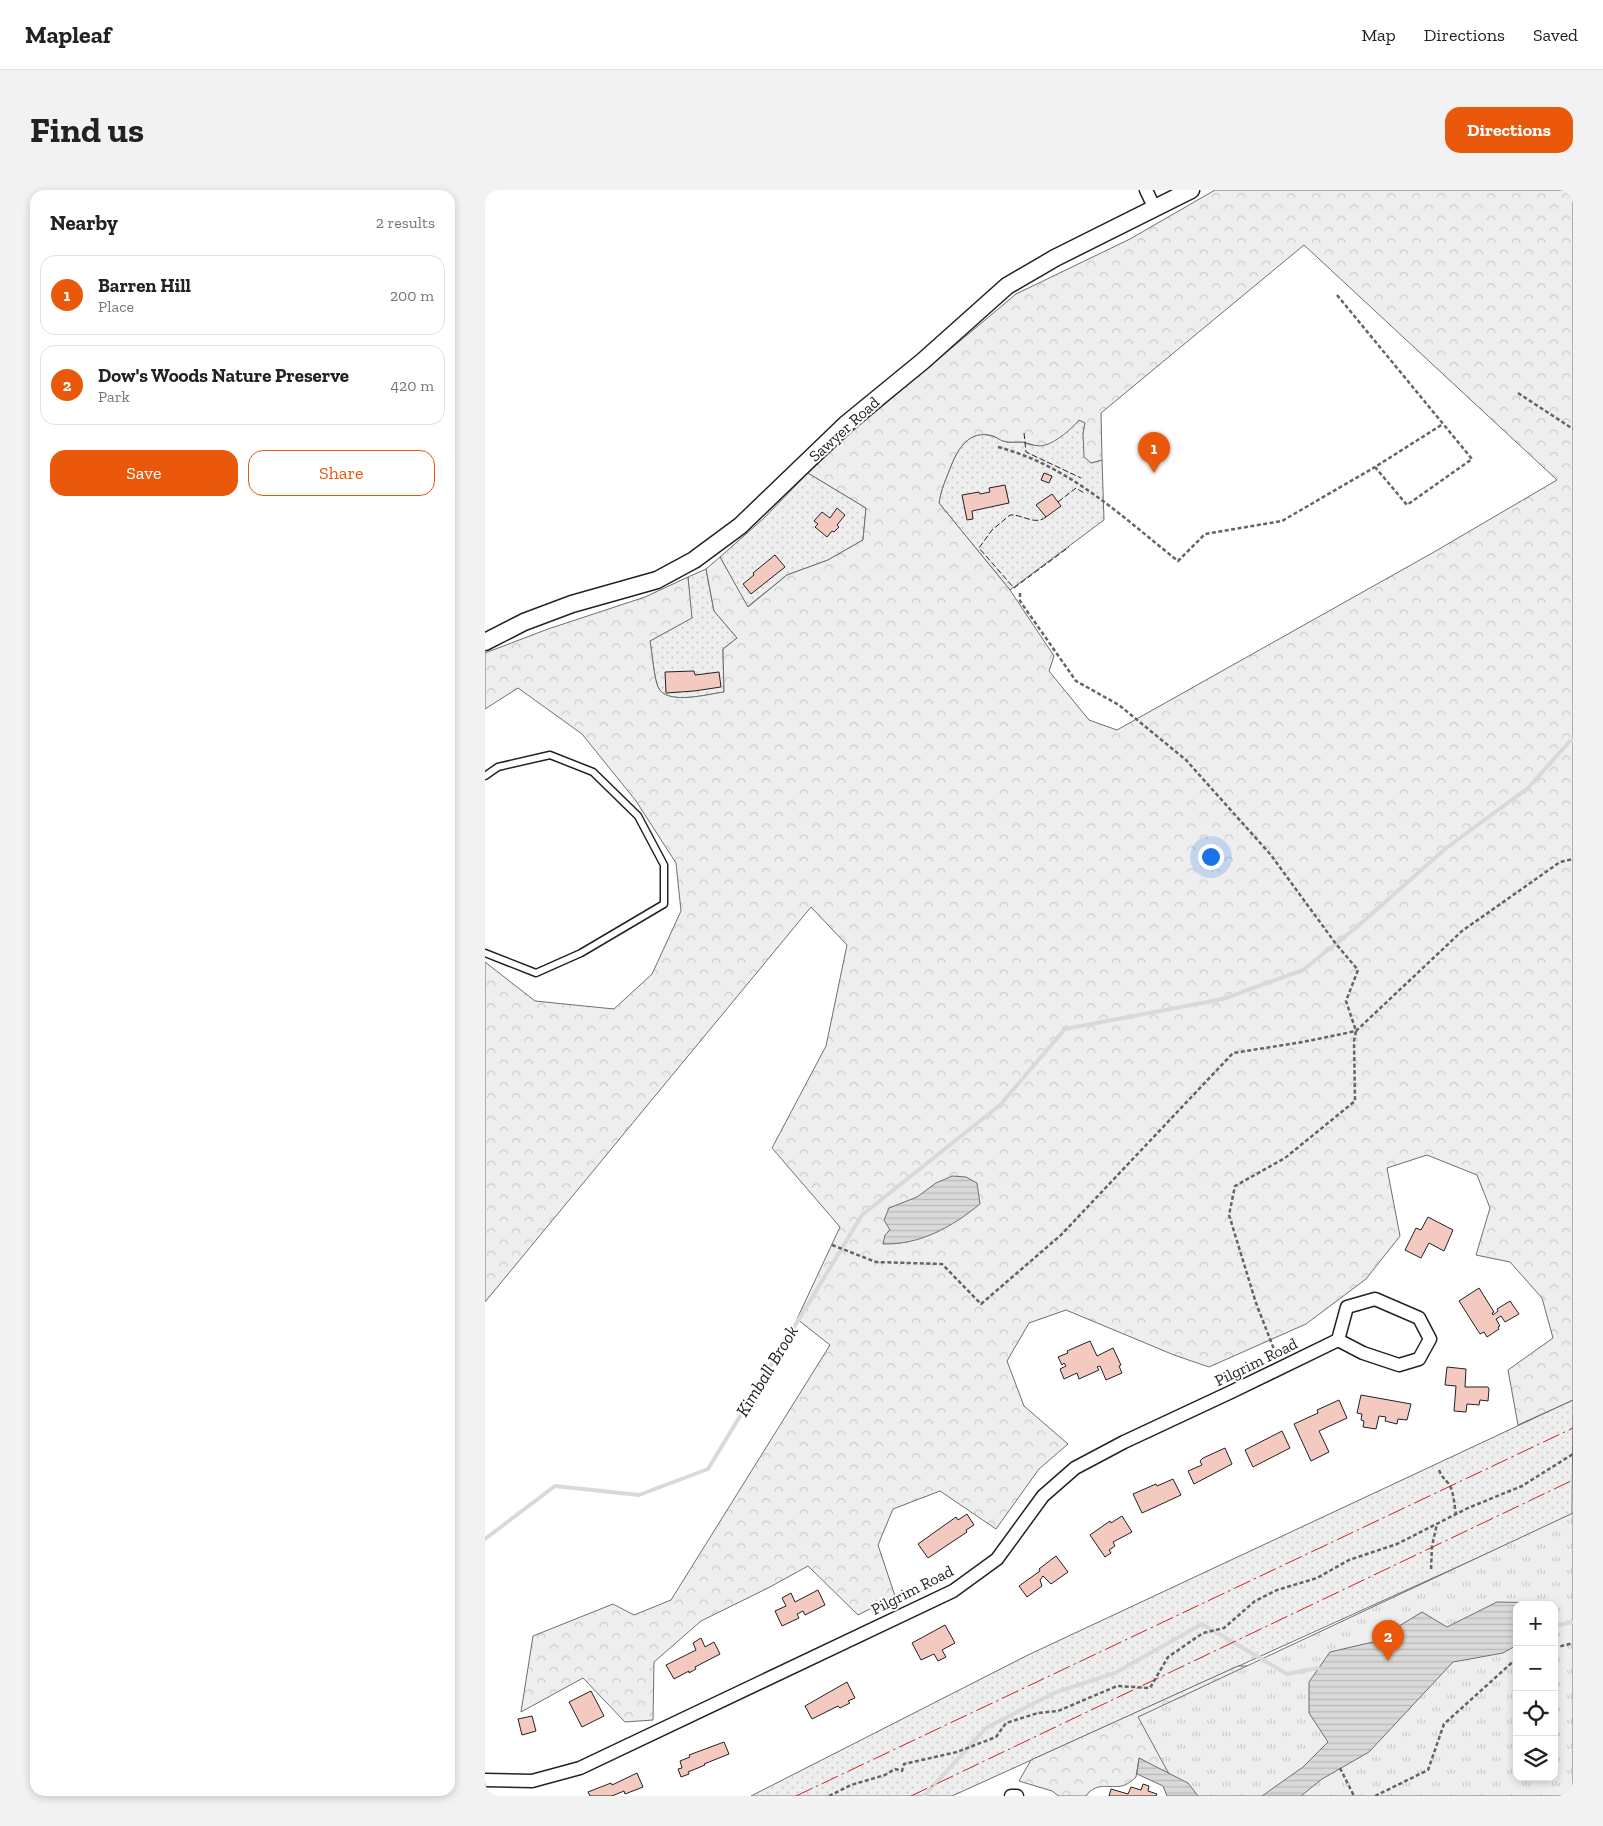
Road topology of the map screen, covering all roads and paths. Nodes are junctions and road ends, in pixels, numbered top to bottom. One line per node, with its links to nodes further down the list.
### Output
1 (1147, 190): 3 (street)
2 (1191, 190): 3 (street, Sawyer Road)
3 (1155, 208): 11 (street, Sawyer Road)
4 (1337, 295): 6 (path)
5 (1518, 393): 7 (path)
6 (1443, 424): 9 (path); 9 (path)
7 (1573, 429)
8 (998, 447): 9 (path)
9 (1375, 467)
10 (1020, 593): 15 (path)
11 (485, 642)
12 (485, 776): 14 (lane)
13 (1573, 859): 15 (path)
14 (485, 953)
15 (1356, 1031): 16 (path); 18 (path)
16 (832, 1245)
17 (1338, 1340): 17 (street); 18 (street, Pilgrim Road)
18 (1282, 1368): 28 (street, Pilgrim Road)
19 (1573, 1454): 21 (path)
20 (1439, 1470): 21 (path)
21 (1456, 1514): 22 (path)
22 (1437, 1524): 23 (path); 29 (path)
23 (1431, 1569)
24 (1573, 1643): 25 (path)
25 (1558, 1647)
26 (1513, 1662): 33 (path)
27 (1340, 1768): 32 (path)
28 (485, 1780)
29 (829, 1796)
30 (1011, 1796): 31 (street)
31 (1017, 1796)
32 (1354, 1796)
33 (1375, 1796)

